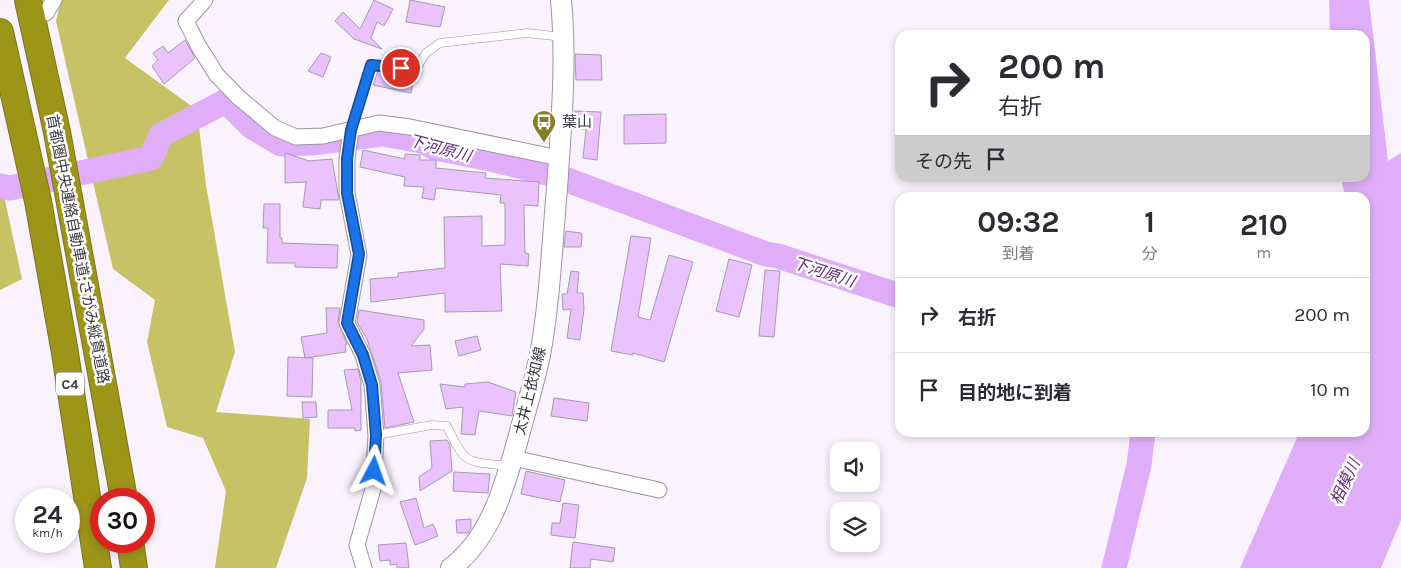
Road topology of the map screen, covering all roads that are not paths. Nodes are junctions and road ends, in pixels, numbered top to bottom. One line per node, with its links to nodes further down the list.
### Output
1 (54, 0): 4 (street)
2 (205, 0): 7 (street)
3 (561, 0): 6 (main road)
4 (37, 6): 11 (highway, 首都圏中央連絡自動車道;さがみ縦貫道路 / C4)
5 (0, 32): 14 (highway, 首都圏中央連絡自動車道;さがみ縦貫道路 / C4)
6 (564, 37): 7 (lane); 8 (main road)
7 (351, 130): 8 (street); 9 (street)
8 (559, 160): 10 (main road, 太井上依知線)
9 (376, 435): 10 (lane); 16 (street)
10 (512, 462): 12 (street); 17 (main road, 太井上依知線)
11 (122, 488)
12 (659, 490)
13 (132, 553): 15 (highway)
14 (98, 568)
15 (134, 568)
16 (364, 568)
17 (451, 568)

